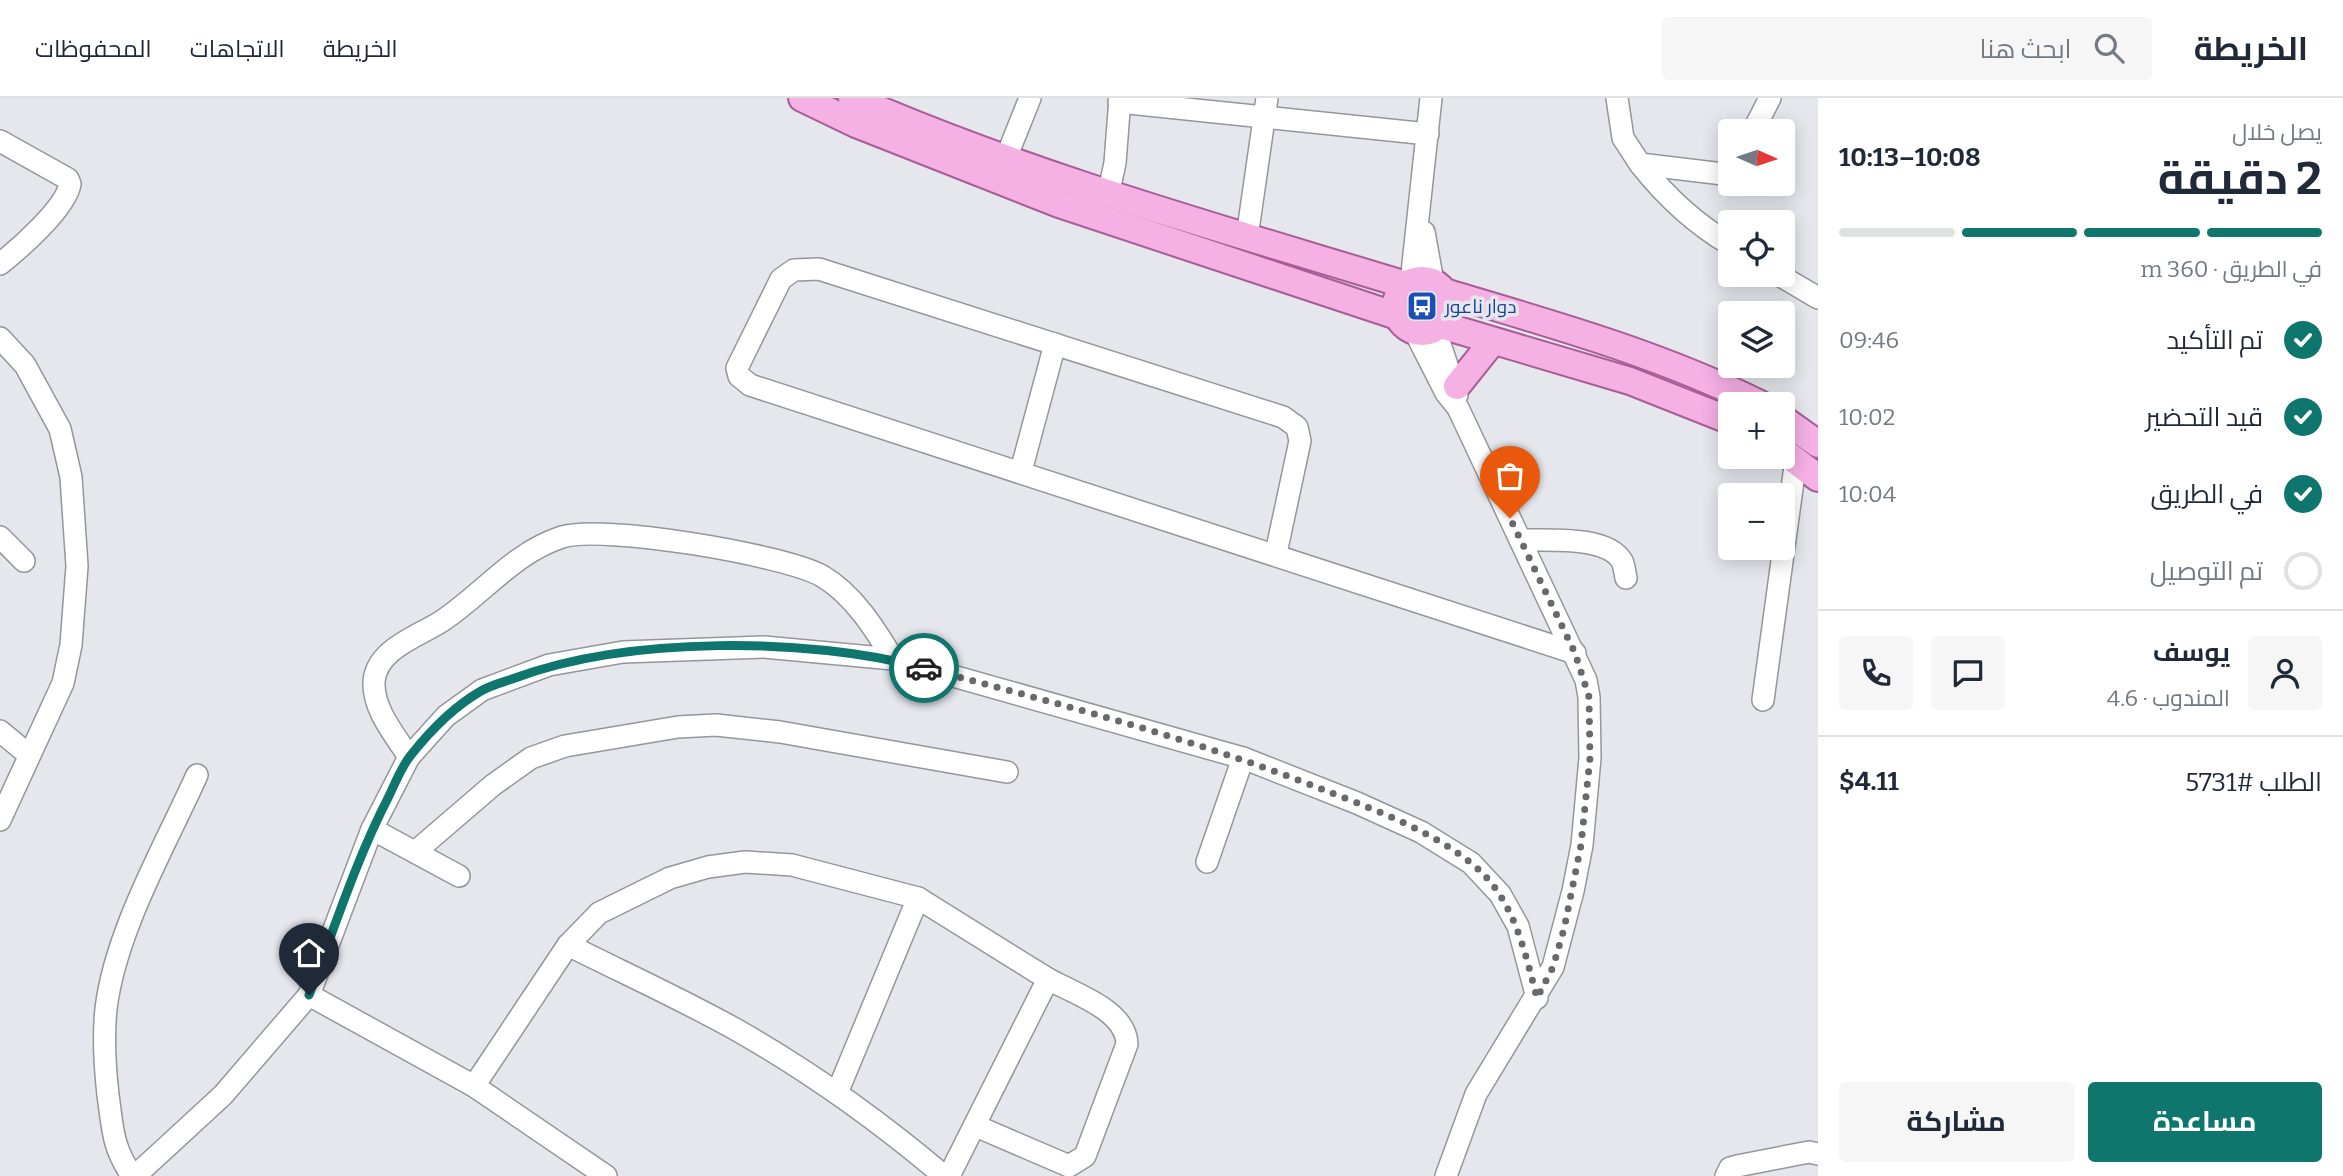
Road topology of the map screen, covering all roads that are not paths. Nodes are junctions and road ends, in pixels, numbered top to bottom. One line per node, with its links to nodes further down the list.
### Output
1 (802, 98): 22 (main road)
2 (852, 98): 12 (main road)
3 (1030, 98): 12 (street)
4 (1431, 98): 10 (street)
5 (1617, 98): 13 (street)
6 (1770, 98): 9 (street)
7 (1120, 100): 8 (street); 15 (street)
8 (1265, 108): 10 (street); 16 (street)
9 (1759, 119)
10 (1428, 134): 20 (street)
11 (0, 141): 18 (street)
12 (1006, 158): 15 (main road)
13 (1640, 164): 14 (street); 17 (street)
14 (1718, 173)
15 (1108, 195): 16 (main road)
16 (1247, 237): 20 (main road)
17 (1718, 237)
18 (0, 264)
19 (1795, 284): 21 (street)
20 (1424, 285): 22 (main road); 22 (main road); 26 (main road)
21 (1818, 298)
22 (1422, 325): 24 (main road); 27 (street)
23 (0, 338): 44 (street)
24 (1493, 341): 27 (main road); 28 (main road)
25 (1055, 344): 33 (street); 33 (street); 37 (street)
26 (1733, 392)
27 (1457, 397): 36 (street)
28 (1718, 416)
29 (1795, 428): 30 (main road)
30 (1818, 444)
31 (1795, 460): 34 (main road)
32 (1788, 469): 42 (street)
33 (1021, 471): 37 (street)
34 (1818, 478)
35 (0, 537): 38 (street)
36 (1520, 540): 39 (street); 40 (street)
37 (1276, 553): 40 (street)
38 (24, 561)
39 (1626, 578)
40 (1575, 653): 58 (street)
41 (893, 659): 45 (street); 45 (street); 46 (street)
42 (1763, 700)
43 (0, 731): 44 (street)
44 (29, 755): 49 (street)
45 (409, 757): 50 (street)
46 (1243, 758): 52 (street); 58 (street)
47 (1007, 772): 51 (street)
48 (197, 775): 64 (street)
49 (0, 820)
50 (372, 828): 51 (street); 57 (street)
51 (415, 852): 53 (street)
52 (1207, 862)
53 (459, 876)
54 (918, 898): 55 (street); 56 (street); 60 (street)
55 (568, 945): 59 (street); 60 (street)
56 (1048, 979): 61 (street); 61 (street)
57 (309, 995): 59 (street); 64 (street)
58 (1537, 998): 66 (street)
59 (474, 1087): 63 (street)
60 (837, 1093): 65 (street)
61 (976, 1126): 65 (street)
62 (1818, 1154): 67 (street)
63 (594, 1173)
64 (134, 1176)
65 (947, 1176)
66 (1446, 1176)
67 (1726, 1176)

